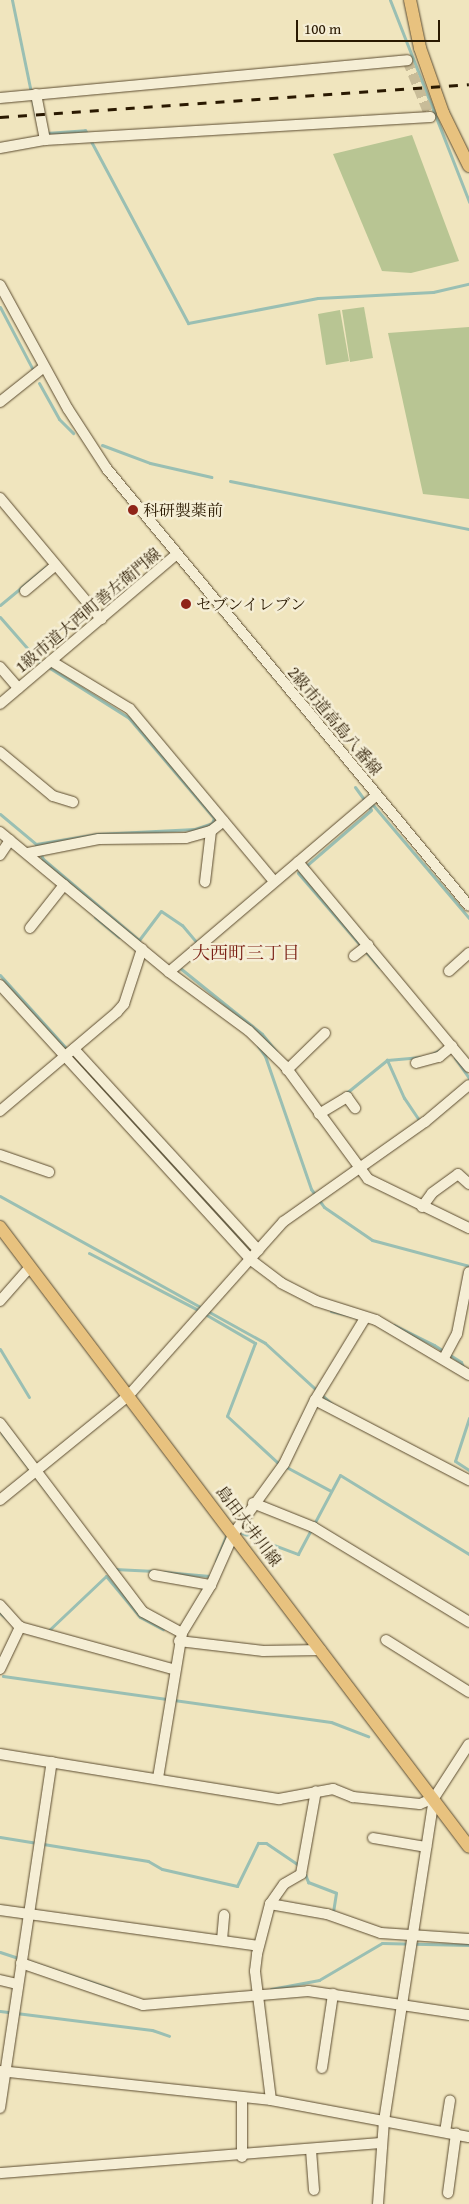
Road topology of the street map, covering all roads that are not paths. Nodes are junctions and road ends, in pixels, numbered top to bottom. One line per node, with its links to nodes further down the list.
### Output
1 (410, 0): 8 (main road)
2 (407, 60): 3 (street)
3 (36, 94): 4 (street); 6 (street)
4 (0, 98)
5 (430, 117): 6 (street)
6 (45, 140): 7 (street)
7 (0, 148)
8 (469, 166)
9 (0, 285): 10 (street, 1級市道大西町善左衛門線)
10 (44, 367): 11 (street); 13 (street, 1級市道大西町善左衛門線)
11 (0, 402)
12 (0, 498): 14 (street)
13 (177, 554): 16 (street, 1級市道大西町善左衛門線); 22 (street, 2級市道高島八番線)
14 (56, 565): 15 (street); 16 (street)
15 (25, 591)
16 (101, 619): 17 (street, 1級市道大西町善左衛門線)
17 (51, 660): 19 (street, 1級市道大西町善左衛門線); 24 (street)
18 (0, 667): 19 (street)
19 (18, 688): 20 (street, 1級市道大西町善左衛門線)
20 (0, 704)
21 (0, 752): 23 (street)
22 (377, 795): 30 (street); 34 (street, 2級市道高島八番線)
23 (73, 802)
24 (224, 821): 26 (street); 31 (street)
25 (0, 832): 27 (street)
26 (211, 832): 28 (street); 32 (street)
27 (10, 840): 28 (street); 29 (street)
28 (28, 853): 33 (street)
29 (0, 855)
30 (298, 862): 31 (street); 36 (street)
31 (274, 881): 41 (street)
32 (204, 882)
33 (64, 885): 35 (street); 37 (street)
34 (469, 906)
35 (30, 928)
36 (368, 945): 39 (street); 44 (street)
37 (142, 950): 41 (street); 45 (street)
38 (469, 953): 40 (street)
39 (354, 956)
40 (449, 971)
41 (169, 972): 49 (street)
42 (0, 985): 46 (street)
43 (325, 1033): 49 (street)
44 (452, 1046): 47 (street); 48 (street)
45 (74, 1049): 46 (street); 61 (street)
46 (66, 1057): 52 (street); 62 (street)
47 (416, 1063)
48 (469, 1067)
49 (287, 1070): 53 (street)
50 (469, 1085): 55 (street)
51 (355, 1108): 53 (street)
52 (0, 1111)
53 (319, 1114): 55 (street)
54 (0, 1155): 56 (street)
55 (357, 1168): 58 (street); 61 (street)
56 (49, 1172)
57 (469, 1184): 58 (street)
58 (422, 1207): 60 (street)
59 (0, 1227): 63 (main road, 島田大井川線)
60 (469, 1228)
61 (258, 1250): 62 (street)
62 (252, 1260): 66 (street); 69 (street)
63 (30, 1267): 65 (street); 69 (main road, 島田大井川線)
64 (469, 1272): 67 (street)
65 (0, 1300)
66 (365, 1318): 67 (street); 70 (street)
67 (444, 1358): 68 (street)
68 (469, 1375)
69 (129, 1395): 72 (street); 76 (main road, 島田大井川線)
70 (315, 1400): 73 (street); 75 (street)
71 (0, 1423): 72 (street)
72 (36, 1472): 74 (street); 82 (street)
73 (469, 1480)
74 (0, 1500)
75 (253, 1503): 76 (street); 80 (street)
76 (234, 1533): 78 (street); 84 (main road, 島田大井川線)
77 (154, 1575): 78 (street)
78 (211, 1585): 82 (street)
79 (0, 1605): 81 (street)
80 (469, 1622)
81 (20, 1627): 85 (street); 86 (street)
82 (180, 1637): 84 (street); 85 (street)
83 (386, 1640): 87 (street)
84 (321, 1650): 93 (main road, 島田大井川線)
85 (174, 1669): 91 (street)
86 (0, 1670)
87 (469, 1692)
88 (468, 1749): 93 (street)
89 (0, 1754): 90 (street)
90 (52, 1762): 91 (street); 99 (street)
91 (158, 1778): 92 (street)
92 (316, 1791): 93 (street); 97 (street)
93 (434, 1798): 95 (main road, 島田大井川線); 96 (street)
94 (373, 1838): 96 (street)
95 (469, 1846)
96 (426, 1847): 101 (street)
97 (270, 1904): 101 (street); 104 (street)
98 (0, 1910): 99 (street)
99 (28, 1915): 103 (street); 105 (street)
100 (224, 1915): 103 (street)
101 (410, 1936): 102 (street); 110 (street)
102 (469, 1939)
103 (222, 1940): 104 (street)
104 (259, 1946): 109 (street)
105 (21, 1963): 107 (street); 109 (street)
106 (0, 1980): 107 (street)
107 (18, 1984): 113 (street)
108 (333, 1994): 109 (street); 110 (street); 112 (street)
109 (259, 1997): 115 (street)
110 (401, 2004): 111 (street); 118 (street)
111 (469, 2015)
112 (322, 2068)
113 (2, 2072): 114 (street); 117 (street)
114 (242, 2097): 115 (street); 124 (street)
115 (271, 2100): 118 (street)
116 (450, 2100): 119 (street)
117 (0, 2108)
118 (384, 2121): 119 (street); 122 (street)
119 (445, 2132): 120 (street)
120 (456, 2134): 121 (street); 127 (street)
121 (469, 2137)
122 (382, 2143): 123 (street); 128 (street)
123 (311, 2150): 124 (street); 126 (street)
124 (242, 2156): 125 (street)
125 (0, 2172)
126 (314, 2190)
127 (448, 2193)
128 (378, 2204)

